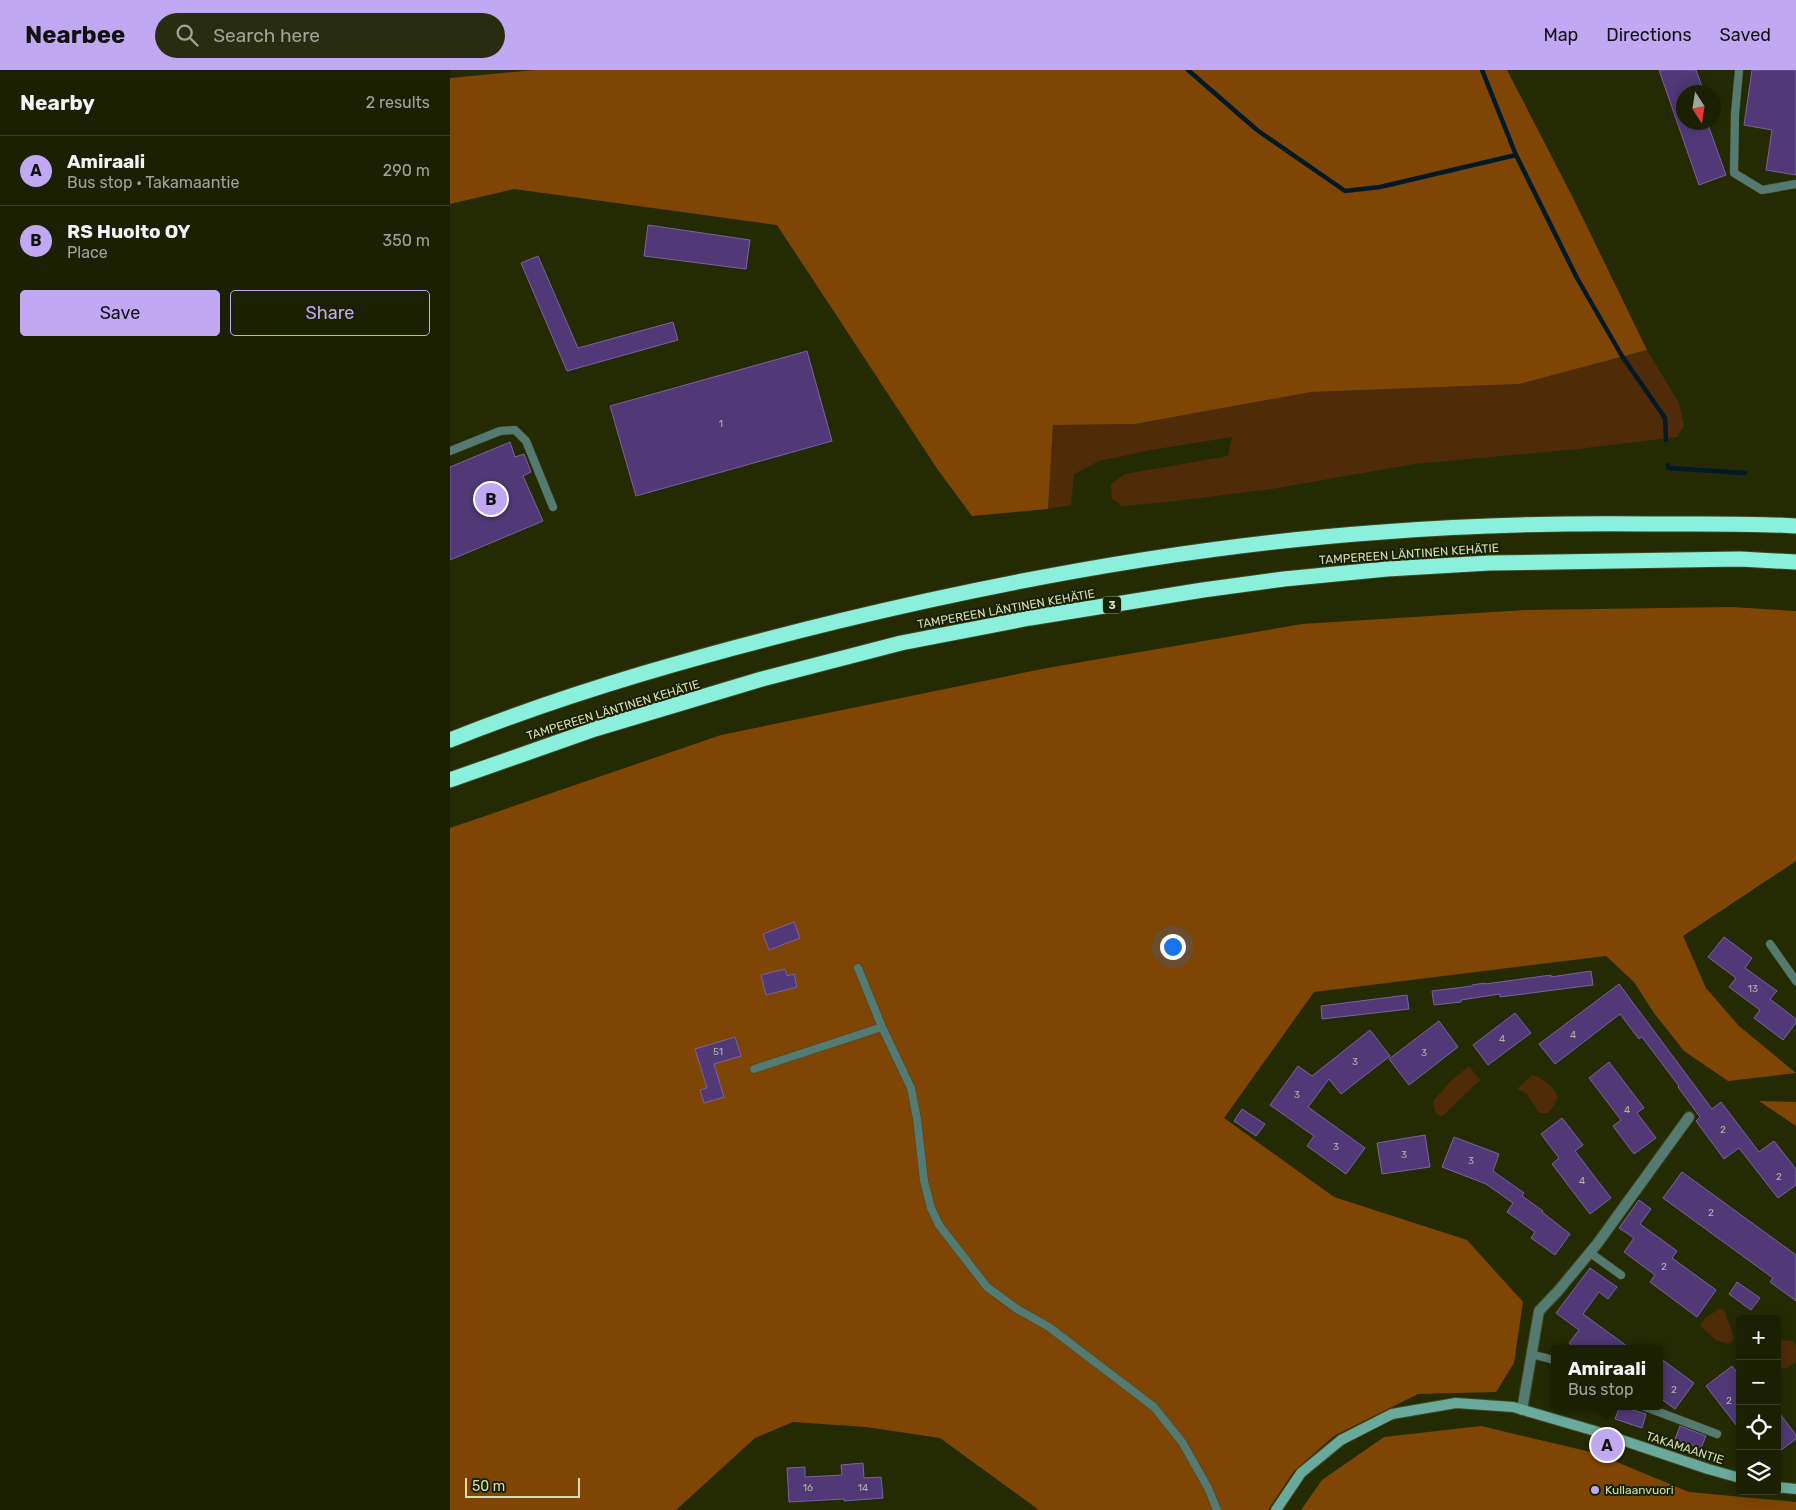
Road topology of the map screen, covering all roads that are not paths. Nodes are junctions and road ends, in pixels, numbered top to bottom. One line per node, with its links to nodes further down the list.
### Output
1 (1739, 70): 2 (lane)
2 (1796, 184)
3 (450, 451): 4 (lane)
4 (553, 507)
5 (1796, 526): 7 (highway, TAMPEREEN LÄNTINEN KEHÄTIE)
6 (1796, 562): 8 (highway, TAMPEREEN LÄNTINEN KEHÄTIE / 3)
7 (450, 740)
8 (450, 780)
9 (1770, 944): 11 (lane)
10 (858, 968): 12 (lane)
11 (1796, 982)
12 (882, 1027): 13 (lane); 25 (lane)
13 (754, 1068)
14 (1689, 1117): 15 (street)
15 (1589, 1252): 16 (lane); 17 (street)
16 (1621, 1275)
17 (1531, 1354): 18 (lane); 19 (street)
18 (1551, 1359)
19 (1522, 1410): 22 (street, TAKAMAANTIE); 26 (street, TAKAMAANTIE)
20 (1654, 1410): 21 (lane)
21 (1717, 1434)
22 (1736, 1477)
23 (1781, 1487): 24 (street)
24 (1796, 1489)
25 (1216, 1510)
26 (1276, 1510)

